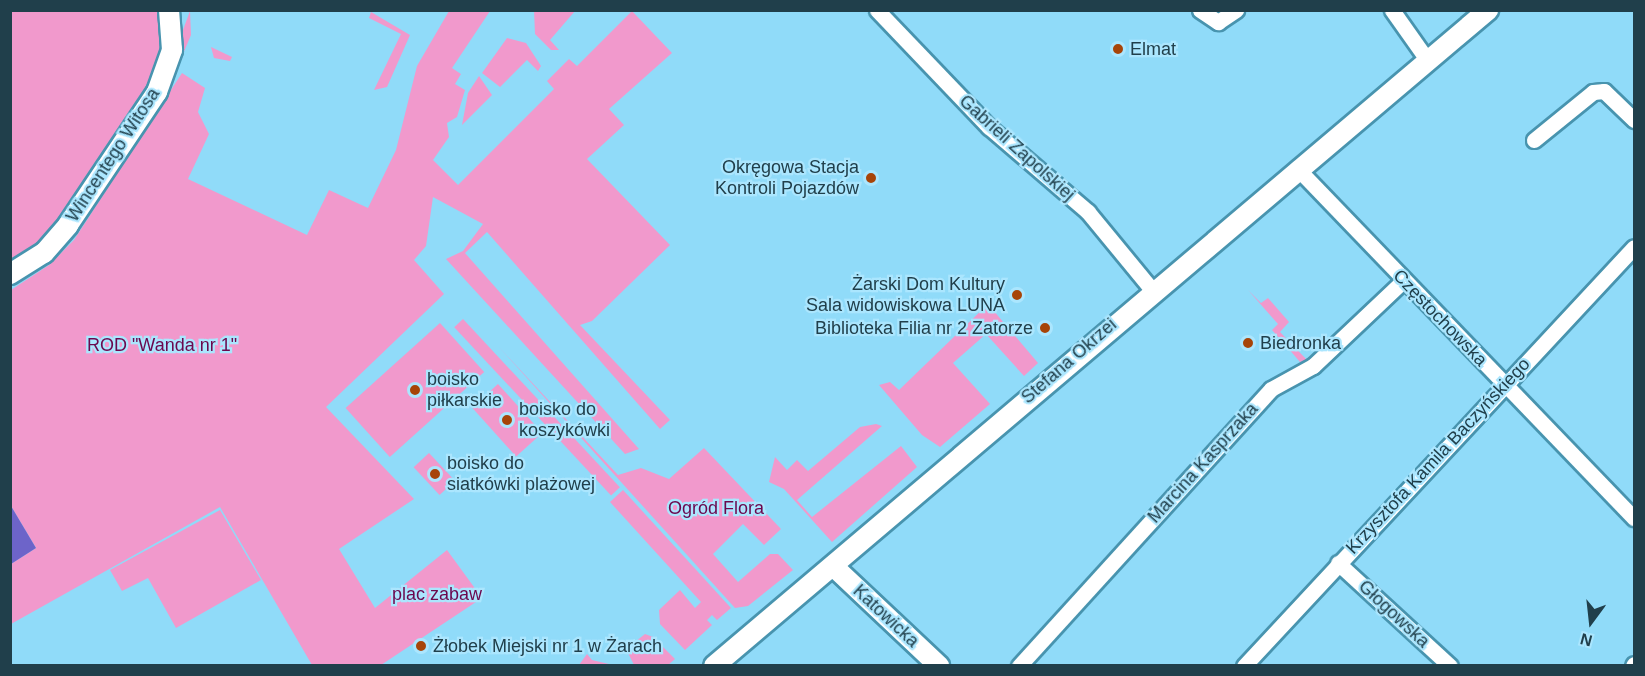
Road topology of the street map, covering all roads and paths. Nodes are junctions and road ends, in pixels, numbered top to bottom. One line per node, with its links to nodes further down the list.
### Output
1 (169, 10): 12 (street, Wincentego Witosa)
2 (877, 10): 14 (street, Gabrieli Zapolskiej)
3 (1200, 10): 4 (street)
4 (1236, 10)
5 (1392, 10): 7 (street)
6 (1488, 10): 7 (street, Stefana Okrzei)
7 (1428, 61): 10 (street, Stefana Okrzei)
8 (1635, 120): 9 (street)
9 (1534, 140)
10 (1297, 168): 13 (street, Częstochowska); 14 (street, Stefana Okrzei)
11 (1635, 247): 15 (street, Krzysztofa Kamila Baczyńskiego)
12 (10, 274)
13 (1404, 280): 15 (street, Częstochowska); 21 (street, Marcina Kasprzaka)
14 (1152, 290): 18 (street, Stefana Okrzei)
15 (1505, 384): 16 (street, Częstochowska); 17 (street, Krzysztofa Kamila Baczyńskiego)
16 (1635, 518)
17 (1338, 563): 22 (street, Krzysztofa Kamila Baczyńskiego); 23 (street, Głogowska)
18 (833, 566): 19 (street, Stefana Okrzei); 20 (street, Katowicka)
19 (714, 666)
20 (939, 666)
21 (1019, 666)
22 (1244, 666)
23 (1450, 666)

